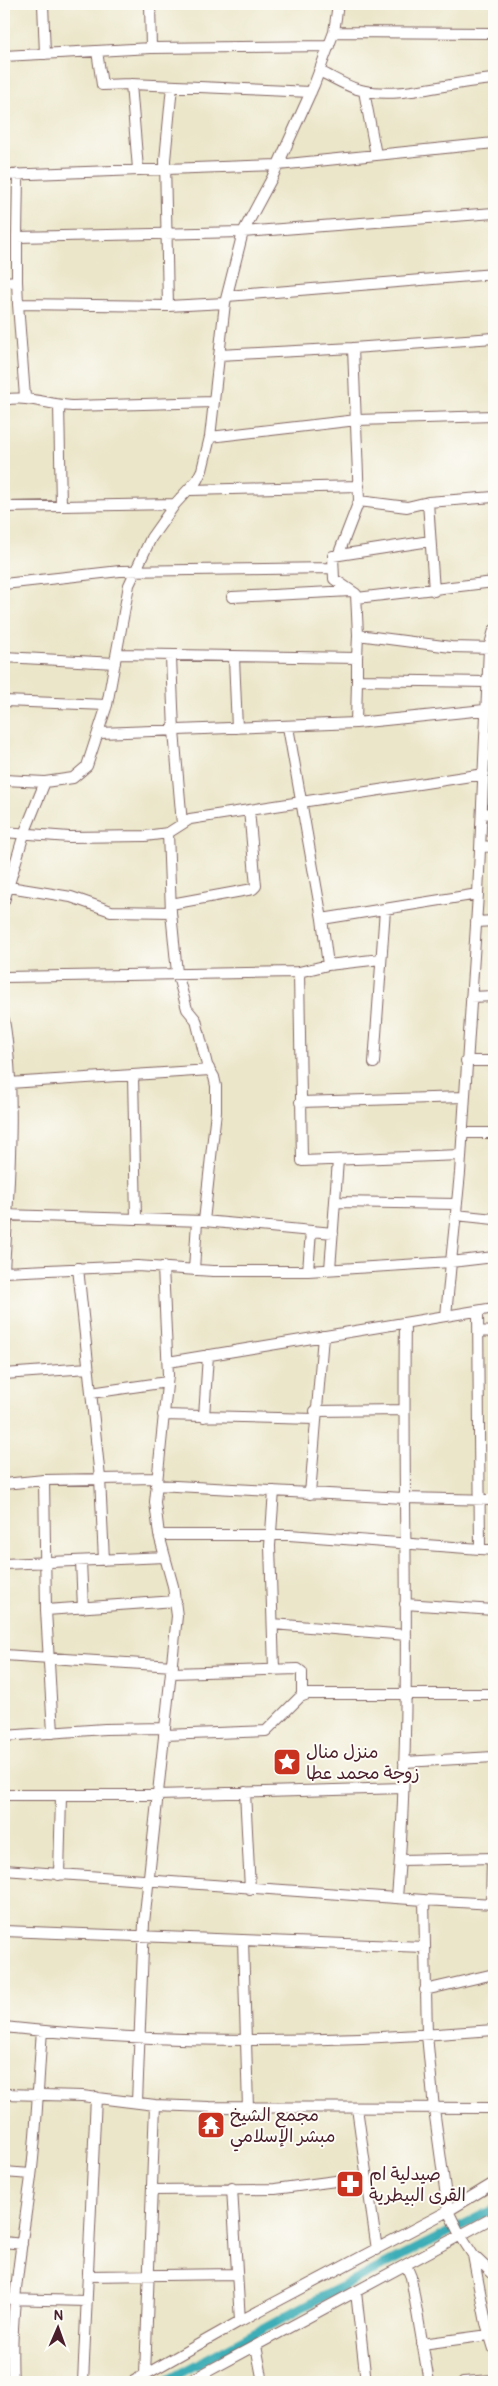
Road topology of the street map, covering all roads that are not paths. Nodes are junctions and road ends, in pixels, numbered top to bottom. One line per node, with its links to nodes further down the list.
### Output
1 (43, 4): 9 (street)
2 (150, 4): 7 (street)
3 (338, 4): 4 (street)
4 (334, 32): 5 (street); 6 (street)
5 (494, 33)
6 (329, 46): 7 (street); 11 (street)
7 (151, 48): 8 (street)
8 (97, 51): 9 (street); 13 (street)
9 (45, 54): 10 (street)
10 (4, 56)
11 (320, 71): 15 (street); 16 (street)
12 (494, 79): 15 (street)
13 (131, 84): 14 (street); 21 (street)
14 (172, 86): 16 (street); 20 (street)
15 (364, 90): 18 (street)
16 (311, 92): 19 (street)
17 (494, 144): 18 (street)
18 (376, 155): 19 (street)
19 (278, 165): 20 (street); 25 (street)
20 (165, 168): 21 (street); 26 (street)
21 (138, 169): 22 (street)
22 (18, 174): 23 (street); 27 (street)
23 (4, 175)
24 (494, 212): 25 (street)
25 (243, 232): 26 (street); 31 (street)
26 (168, 234): 27 (street); 33 (street)
27 (17, 237): 29 (street)
28 (494, 274): 31 (street)
29 (17, 281): 30 (street); 32 (street)
30 (4, 282)
31 (226, 299): 33 (street); 36 (street)
32 (18, 304): 33 (street); 37 (street)
33 (168, 306)
34 (494, 338): 35 (street)
35 (353, 348): 36 (street); 42 (street)
36 (219, 355): 39 (street)
37 (25, 398): 38 (street); 40 (street)
38 (4, 400)
39 (214, 402): 40 (street); 43 (street)
40 (58, 405): 50 (street)
41 (494, 416): 42 (street)
42 (357, 420): 43 (street); 44 (street)
43 (210, 437): 45 (street)
44 (359, 486): 45 (street); 47 (street)
45 (190, 490): 49 (street)
46 (494, 497): 48 (street)
47 (360, 501): 48 (street); 53 (street)
48 (428, 502): 52 (street)
49 (175, 504): 50 (street); 55 (street)
50 (61, 506): 51 (street)
51 (4, 507)
52 (430, 541): 53 (street); 58 (street)
53 (339, 553): 54 (street)
54 (332, 568): 55 (street); 59 (street)
55 (135, 570): 57 (street); 66 (street)
56 (494, 582): 58 (street)
57 (4, 584)
58 (434, 591): 59 (street)
59 (355, 595): 60 (street); 62 (street)
60 (232, 597)
61 (494, 630): 63 (street)
62 (358, 635): 63 (street); 68 (street)
63 (492, 648): 70 (street)
64 (4, 657): 66 (street)
65 (171, 657): 66 (street); 67 (street); 77 (street)
66 (116, 658): 72 (street)
67 (234, 658): 68 (street); 76 (street)
68 (357, 658): 69 (street)
69 (357, 680): 70 (street); 74 (street)
70 (486, 682): 73 (street)
71 (4, 701): 72 (street)
72 (107, 705): 78 (street)
73 (490, 709): 74 (street); 79 (street)
74 (356, 723): 75 (street)
75 (288, 727): 76 (street); 83 (street)
76 (237, 728): 77 (street)
77 (174, 731): 78 (street); 87 (street)
78 (100, 733): 82 (street)
79 (489, 743): 80 (street)
80 (484, 774): 83 (street); 86 (street)
81 (4, 780): 82 (street)
82 (45, 782): 90 (street)
83 (301, 802): 84 (street); 97 (street)
84 (249, 810): 87 (street); 95 (street)
85 (494, 813): 86 (street)
86 (483, 814): 91 (street)
87 (182, 824): 89 (street)
88 (4, 832): 90 (street)
89 (168, 833): 90 (street); 95 (street)
90 (24, 834): 93 (street)
91 (481, 846): 92 (street); 94 (street)
92 (494, 847)
93 (6, 893): 95 (street)
94 (478, 894): 96 (street); 99 (street)
95 (171, 908): 103 (street)
96 (385, 909): 97 (street); 100 (street)
97 (322, 919): 101 (street)
98 (494, 921): 99 (street)
99 (476, 922): 106 (street)
100 (381, 960): 101 (street); 110 (street)
101 (328, 965): 102 (street)
102 (299, 972): 103 (street); 115 (street)
103 (177, 973): 104 (street); 111 (street)
104 (4, 977)
105 (494, 996): 106 (street)
106 (471, 997): 108 (street)
107 (4, 1020): 113 (street)
108 (466, 1060): 109 (street); 114 (street)
109 (494, 1061)
110 (374, 1063)
111 (210, 1070): 112 (street); 127 (street)
112 (133, 1076): 113 (street); 125 (street)
113 (9, 1084): 118 (street)
114 (464, 1097): 115 (street); 116 (street)
115 (300, 1102): 120 (street)
116 (462, 1133): 117 (street); 119 (street)
117 (494, 1133)
118 (7, 1140): 123 (street)
119 (461, 1154): 120 (street); 122 (street)
120 (338, 1160): 121 (street)
121 (335, 1202): 122 (street); 129 (street)
122 (457, 1204): 124 (street)
123 (5, 1215): 125 (street); 136 (street)
124 (456, 1215): 126 (street); 131 (street)
125 (136, 1218): 127 (street)
126 (494, 1219)
127 (201, 1221): 128 (street); 135 (street)
128 (311, 1231): 129 (street); 137 (street)
129 (333, 1233): 134 (street)
130 (494, 1257): 131 (street)
131 (451, 1262): 134 (street); 140 (street)
132 (163, 1267): 133 (street); 135 (street); 146 (street)
133 (78, 1268): 136 (street); 147 (street)
134 (330, 1269): 137 (street)
135 (194, 1270): 137 (street)
136 (4, 1271)
137 (308, 1271)
138 (494, 1308): 139 (street)
139 (478, 1311): 140 (street); 142 (street)
140 (446, 1316): 141 (street)
141 (405, 1323): 144 (street); 151 (street)
142 (478, 1331): 143 (street); 162 (street)
143 (494, 1332)
144 (323, 1336): 145 (street); 153 (street)
145 (208, 1355): 146 (street); 154 (street)
146 (168, 1362): 149 (street)
147 (88, 1368): 148 (street); 150 (street)
148 (4, 1374)
149 (167, 1382): 150 (street); 152 (street)
150 (91, 1393): 155 (street)
151 (404, 1410): 153 (street); 161 (street)
152 (163, 1415): 154 (street); 157 (street)
153 (315, 1415): 154 (street); 160 (street)
154 (204, 1417)
155 (100, 1478): 156 (street); 157 (street); 170 (street)
156 (44, 1480): 158 (street); 172 (street)
157 (156, 1481): 159 (street); 164 (street)
158 (4, 1484)
159 (274, 1492): 160 (street); 165 (street)
160 (310, 1494): 161 (street)
161 (404, 1498): 162 (street); 166 (street)
162 (478, 1499): 163 (street); 167 (street)
163 (494, 1500)
164 (160, 1535): 165 (street); 169 (street)
165 (270, 1535): 166 (street); 179 (street)
166 (405, 1545): 167 (street); 175 (street)
167 (480, 1549): 168 (street)
168 (494, 1550)
169 (165, 1557): 170 (street); 174 (street)
170 (104, 1560): 171 (street)
171 (81, 1561): 172 (street); 176 (street)
172 (45, 1563): 173 (street); 177 (street)
173 (4, 1564)
174 (176, 1601): 176 (street); 184 (street)
175 (405, 1604): 178 (street); 180 (street)
176 (83, 1608): 177 (street)
177 (46, 1610): 182 (street)
178 (494, 1610)
179 (273, 1624): 180 (street); 183 (street)
180 (406, 1635): 185 (street)
181 (4, 1655): 182 (street)
182 (48, 1657): 184 (street); 188 (street)
183 (274, 1669): 184 (street); 187 (street)
184 (173, 1670): 189 (street)
185 (406, 1694): 186 (street); 187 (street); 192 (street)
186 (494, 1694)
187 (302, 1696): 189 (street)
188 (53, 1732): 189 (street); 190 (street)
189 (164, 1732): 196 (street)
190 (4, 1736)
191 (494, 1757): 192 (street)
192 (404, 1762): 193 (street)
193 (403, 1788): 194 (street); 199 (street)
194 (245, 1792): 196 (street); 203 (street)
195 (4, 1795): 197 (street)
196 (158, 1795): 197 (street); 202 (street)
197 (62, 1796): 201 (street)
198 (493, 1858): 199 (street); 206 (street)
199 (401, 1860): 204 (street)
200 (4, 1870): 201 (street)
201 (59, 1875): 202 (street)
202 (150, 1882): 203 (street); 208 (street)
203 (250, 1889): 204 (street)
204 (398, 1898): 205 (street)
205 (424, 1900): 206 (street); 210 (street)
206 (492, 1904)
207 (4, 1931): 208 (street)
208 (144, 1935): 209 (street); 217 (street)
209 (243, 1940): 210 (street); 218 (street)
210 (424, 1947): 212 (street)
211 (494, 1974): 212 (street)
212 (425, 1990): 216 (street)
213 (4, 2027): 215 (street)
214 (494, 2030): 216 (street)
215 (42, 2031): 217 (street); 220 (street)
216 (427, 2036): 218 (street); 227 (street)
217 (140, 2039): 218 (street); 222 (street)
218 (247, 2041): 224 (street)
219 (4, 2094): 220 (street)
220 (37, 2095): 221 (street); 229 (street)
221 (96, 2097): 222 (street); 244 (street)
222 (137, 2102): 223 (street)
223 (155, 2105): 224 (street); 233 (street)
224 (248, 2108): 225 (street)
225 (357, 2108): 227 (street); 230 (street)
226 (494, 2108): 227 (street)
227 (434, 2109): 234 (street)
228 (4, 2172): 229 (street)
229 (32, 2174): 238 (street)
230 (366, 2177): 232 (street); 239 (street)
231 (494, 2183): 234 (street)
232 (232, 2188): 233 (street); 242 (street)
233 (152, 2190): 243 (street)
234 (449, 2214): 236 (street); 239 (street)
235 (494, 2217): 236 (street)
236 (460, 2235): 240 (street); 241 (street)
237 (4, 2242): 238 (street)
238 (22, 2244): 247 (street)
239 (377, 2250): 250 (street)
240 (473, 2255): 245 (street); 251 (street)
241 (406, 2265): 246 (street); 252 (street)
242 (237, 2274): 243 (street); 250 (street)
243 (148, 2275): 244 (street); 256 (street)
244 (88, 2276): 249 (street)
245 (494, 2276)
246 (356, 2292): 253 (street); 263 (street)
247 (16, 2298): 248 (street); 249 (street); 255 (street)
248 (4, 2299)
249 (87, 2300): 259 (street)
250 (240, 2321): 256 (street)
251 (489, 2335): 252 (street); 254 (street)
252 (422, 2344): 264 (street)
253 (256, 2346): 261 (street); 262 (street)
254 (494, 2349)
255 (8, 2359): 258 (street)
256 (145, 2375): 260 (street)
257 (494, 2380): 265 (street)
258 (12, 2382)
259 (83, 2382)
260 (132, 2382)
261 (188, 2382)
262 (262, 2382)
263 (366, 2382)
264 (429, 2382)
265 (463, 2382)

